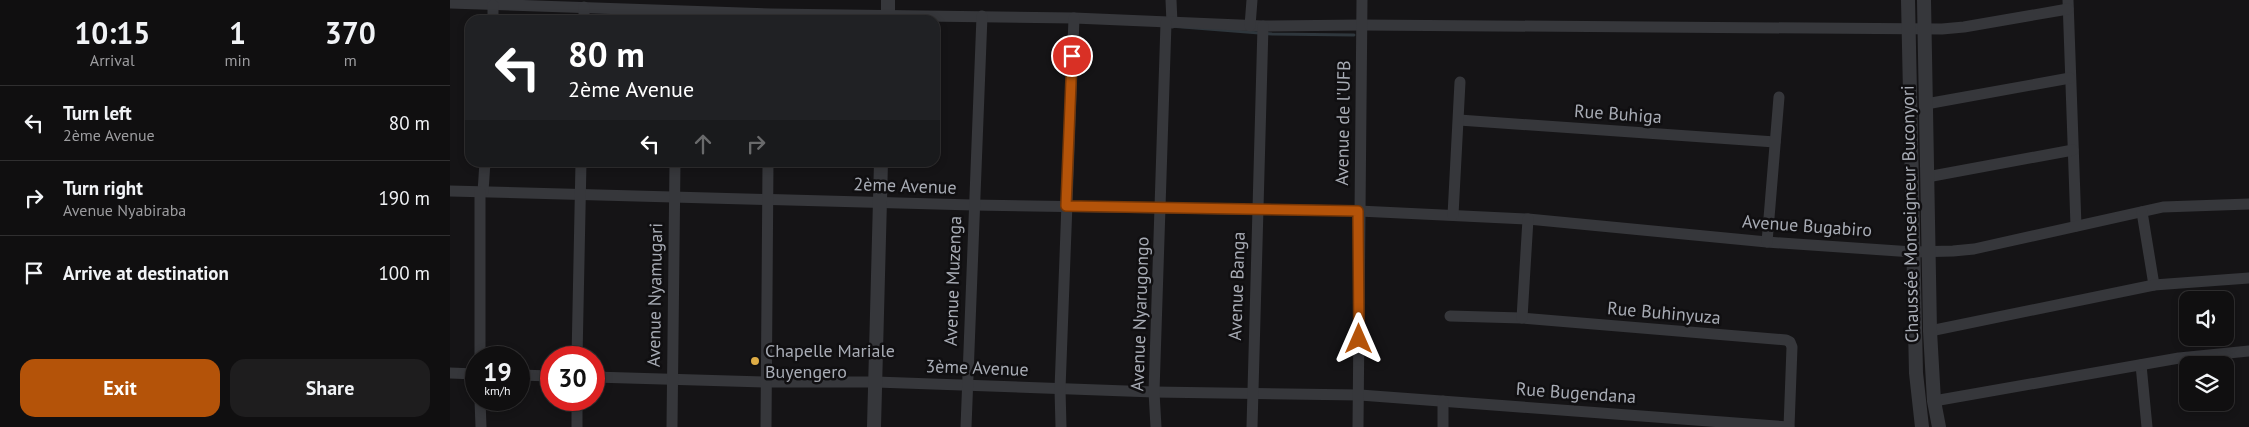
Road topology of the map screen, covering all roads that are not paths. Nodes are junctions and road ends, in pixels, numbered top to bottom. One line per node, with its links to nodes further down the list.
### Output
1 (888, 0): 14 (street)
2 (1171, 0): 18 (street, Avenue Nyarugongo)
3 (1252, 0): 20 (street)
4 (1362, 0): 19 (street, Avenue de l'UFB)
5 (1908, 0): 22 (street, Chaussée Monseigneur Buconyori)
6 (1924, 0): 23 (street, Chaussée Monseigneur Buconyori)
7 (450, 3): 9 (street)
8 (2068, 4): 23 (street); 24 (street)
9 (493, 5): 10 (street); 11 (street)
10 (584, 7): 12 (street); 13 (street)
11 (493, 15)
12 (584, 15)
13 (679, 15)
14 (888, 15)
15 (982, 16): 16 (street); 17 (street); 44 (street, Avenue Muzenga)
16 (940, 17)
17 (1074, 18): 18 (street); 45 (street)
18 (1169, 23): 20 (street); 46 (street, Avenue Nyarugongo)
19 (1362, 25): 21 (street); 22 (street); 48 (street, Avenue de l'UFB)
20 (1250, 26): 21 (street)
21 (1263, 26): 47 (street, Avenue Banga)
22 (1908, 28): 23 (street); 54 (street, Chaussée Monseigneur Buconyori)
23 (1925, 29): 27 (street, Chaussée Monseigneur Buconyori)
24 (2070, 78): 27 (street); 30 (street)
25 (1460, 82): 28 (street)
26 (1779, 97): 29 (street)
27 (1926, 104): 36 (street, Chaussée Monseigneur Buconyori)
28 (1459, 120): 29 (street, Rue Buhiga); 50 (street)
29 (1775, 142): 53 (street)
30 (2073, 150): 36 (street); 52 (street)
31 (484, 167): 38 (street)
32 (581, 167): 39 (street)
33 (675, 167): 40 (street, Avenue Nyamugari)
34 (768, 167): 41 (street)
35 (881, 167): 42 (street)
36 (1927, 177): 55 (street, Chaussée Monseigneur Buconyori)
37 (450, 190): 38 (street, 2ème Avenue)
38 (482, 192): 39 (street, 2ème Avenue); 61 (street)
39 (580, 195): 40 (street, 2ème Avenue); 62 (street)
40 (674, 197): 41 (street, 2ème Avenue); 68 (street, Avenue Nyamugari)
41 (767, 199): 42 (street, 2ème Avenue); 69 (street)
42 (879, 203): 44 (street, 2ème Avenue); 70 (street)
43 (2249, 204): 49 (street, Avenue Bugabiro)
44 (973, 205): 45 (street, 2ème Avenue); 71 (street, Avenue Muzenga)
45 (1066, 206): 46 (street, 2ème Avenue); 72 (street)
46 (1160, 208): 47 (street, 2ème Avenue); 73 (street, Avenue Nyarugongo)
47 (1257, 210): 48 (street, 2ème Avenue); 74 (street, Avenue Banga)
48 (1358, 211): 50 (street, Avenue Bugabiro); 75 (street, Avenue de l'UFB)
49 (2142, 212): 52 (street, Avenue Bugabiro); 57 (street)
50 (1453, 215): 51 (street, Avenue Bugabiro)
51 (1528, 219): 53 (street, Avenue Bugabiro); 59 (street)
52 (2076, 226): 55 (street, Avenue Bugabiro)
53 (1767, 242): 54 (street, Avenue Bugabiro)
54 (1913, 252): 55 (street, Avenue Bugabiro); 92 (street, Chaussée Monseigneur Buconyori)
55 (1928, 252): 60 (street, Chaussée Monseigneur Buconyori)
56 (2249, 278): 57 (street)
57 (2154, 285): 60 (street)
58 (1450, 316): 59 (street, Rue Buhinyuza)
59 (1522, 318): 91 (street, Rue Buhinyuza)
60 (1930, 331): 77 (street, Chaussée Monseigneur Buconyori)
61 (480, 346)
62 (577, 346)
63 (2249, 351): 64 (street)
64 (2141, 365): 77 (street); 94 (street)
65 (450, 373): 66 (street)
66 (465, 374)
67 (605, 377): 68 (street, 3ème Avenue)
68 (672, 379): 69 (street, 3ème Avenue); 82 (street, Avenue Nyamugari)
69 (766, 382): 70 (street, 3ème Avenue); 83 (street)
70 (876, 382): 71 (street, 3ème Avenue); 84 (street)
71 (967, 386): 72 (street, 3ème Avenue); 85 (street, Avenue Muzenga)
72 (1060, 389): 73 (street, 3ème Avenue); 86 (street)
73 (1154, 392): 74 (street, 3ème Avenue); 87 (street, Avenue Nyarugongo)
74 (1251, 394): 75 (street, 3ème Avenue); 88 (street, Avenue Banga)
75 (1360, 395): 76 (street, Rue Bugendana); 89 (street, Avenue de l'UFB)
76 (1443, 401): 90 (street); 91 (street, Rue Bugendana)
77 (1934, 401): 93 (street, Chaussée Monseigneur Buconyori)
78 (480, 411): 80 (street)
79 (577, 411): 81 (street)
80 (481, 427)
81 (577, 427)
82 (672, 427)
83 (766, 427)
84 (874, 427)
85 (966, 427)
86 (1061, 427)
87 (1156, 427)
88 (1252, 427)
89 (1358, 427)
90 (1443, 427)
91 (1789, 427)
92 (1922, 427)
93 (1939, 427)
94 (2147, 427)

